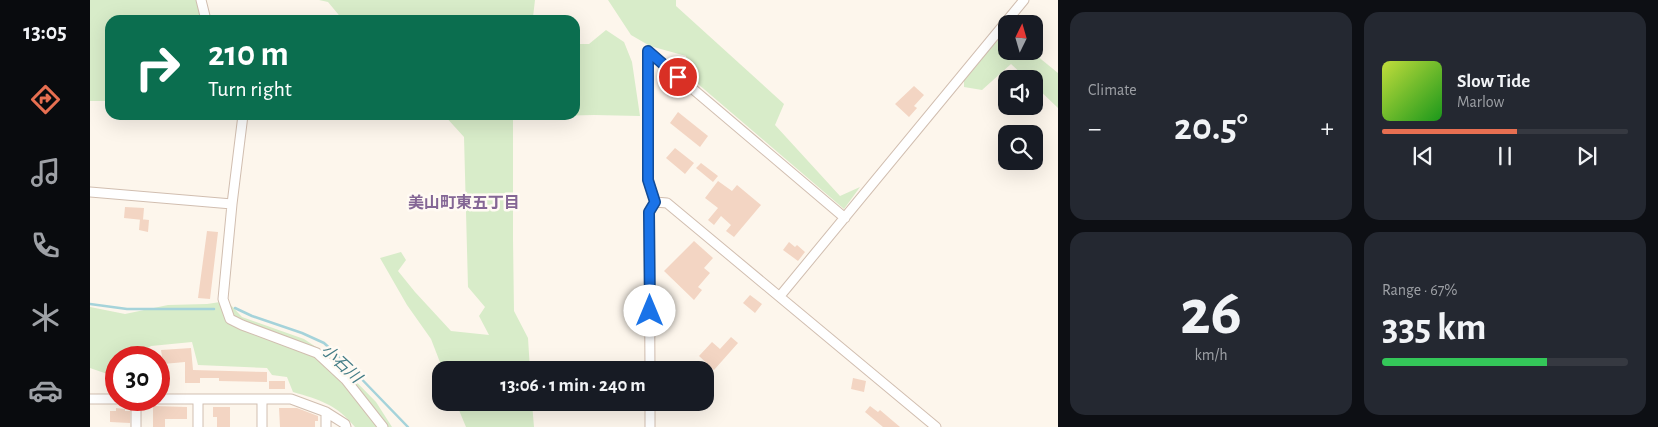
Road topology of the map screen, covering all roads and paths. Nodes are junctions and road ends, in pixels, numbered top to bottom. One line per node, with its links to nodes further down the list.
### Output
1 (201, 0): 3 (street)
2 (1024, 0): 8 (street)
3 (205, 15)
4 (242, 120): 7 (street)
5 (90, 192): 7 (street)
6 (655, 202): 8 (street); 9 (street); 10 (street)
7 (232, 204): 24 (street)
8 (845, 218): 9 (street)
9 (780, 296): 26 (street)
10 (650, 361)
11 (90, 399): 12 (street)
12 (105, 399)
13 (170, 399): 15 (street)
14 (262, 399): 15 (street); 18 (street); 21 (street)
15 (198, 400): 20 (street)
16 (136, 411): 19 (street)
17 (650, 411): 25 (street)
18 (326, 412): 22 (street); 23 (street)
19 (136, 427)
20 (198, 427)
21 (262, 427)
22 (326, 427)
23 (346, 427)
24 (383, 427)
25 (650, 427)
26 (936, 427)

